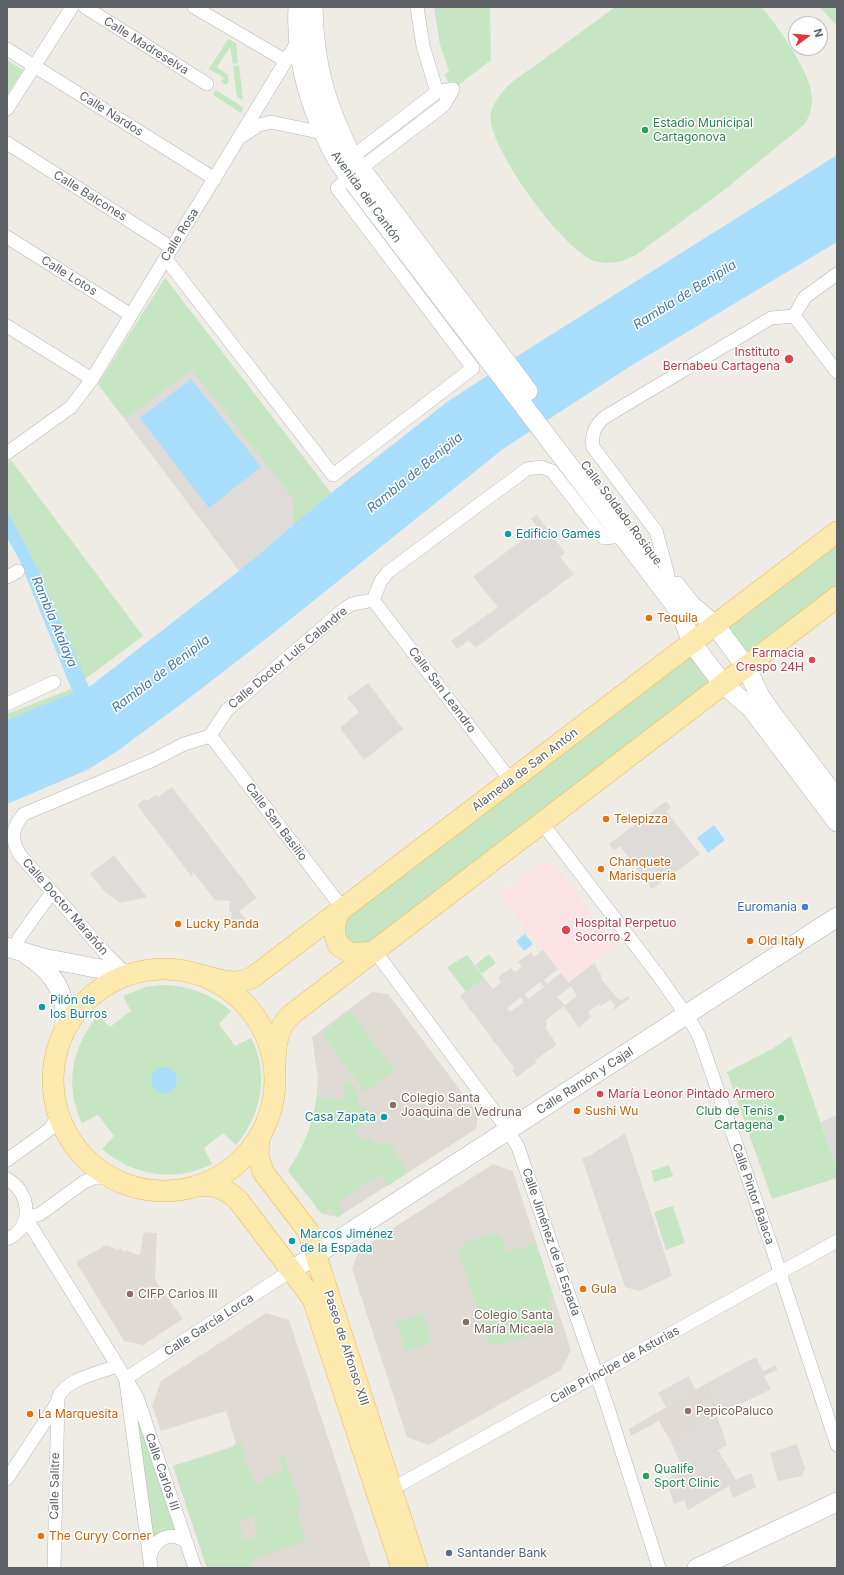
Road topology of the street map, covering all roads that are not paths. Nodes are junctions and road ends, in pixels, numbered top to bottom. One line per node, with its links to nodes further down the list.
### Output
1 (72, 7): 10 (street)
2 (84, 7): 11 (street, Calle Madreselva)
3 (194, 7): 9 (street)
4 (298, 7): 7 (main road, Avenida del Cantón)
5 (313, 7): 17 (main road, Avenida del Cantón)
6 (417, 7): 12 (street)
7 (298, 41): 9 (street, Calle Rosa); 14 (main road, Avenida del Cantón)
8 (7, 49): 10 (street, Calle Nardos)
9 (286, 61): 15 (street, Calle Rosa)
10 (34, 66): 13 (street); 18 (street, Calle Nardos)
11 (207, 84)
12 (437, 92): 17 (street); 17 (street)
13 (7, 109)
14 (323, 133): 15 (street); 17 (main road, Avenida del Cantón)
15 (239, 139): 18 (street, Calle Rosa)
16 (7, 143): 20 (street, Calle Balcones)
17 (354, 168): 20 (street, Calle Balcones); 28 (main road, Avenida del Cantón)
18 (215, 179): 20 (street, Calle Rosa)
19 (7, 237): 22 (street, Calle Lotos)
20 (169, 254): 22 (street, Calle Rosa)
21 (837, 274): 23 (street)
22 (131, 315): 26 (street, Calle Rosa)
23 (794, 316): 25 (street); 30 (street, Calle Soldado Rosique)
24 (7, 326): 26 (street)
25 (837, 372)
26 (92, 379): 27 (street, Calle Rosa)
27 (7, 453)
28 (564, 461): 30 (main road, Calle Soldado Rosique); 32 (street); 34 (main road, Calle Soldado Rosique)
29 (837, 532): 33 (main road, Alameda de San Antón)
30 (668, 575): 33 (main road, Calle Soldado Rosique)
31 (837, 597): 35 (main road)
32 (374, 600): 39 (street, Calle Doctor Luis Calandre); 40 (street, Calle San Leandro)
33 (714, 625): 34 (main road, Alameda de San Antón); 35 (main road, Calle Soldado Rosique)
34 (692, 643): 37 (main road, Calle Soldado Rosique); 40 (main road, Alameda de San Antón)
35 (746, 667): 37 (main road); 41 (main road, Calle Soldado Rosique)
36 (54, 682): 38 (street)
37 (723, 684): 42 (main road); 43 (main road, Calle Soldado Rosique)
38 (7, 704)
39 (210, 735): 44 (street, Calle Doctor Marañón); 45 (street, Calle San Basilio)
40 (511, 781): 45 (main road, Alameda de San Antón)
41 (837, 799)
42 (542, 822): 48 (main road); 51 (street, Calle Pintor Balaca)
43 (837, 822)
44 (52, 892): 47 (street); 49 (street, Calle Doctor Marañón)
45 (341, 910): 48 (main road); 50 (main road, Alameda de San Antón)
46 (837, 917): 51 (main road, Calle Ramón y Cajal)
47 (15, 950): 49 (main road); 52 (main road)
48 (373, 951): 53 (main road); 55 (street, Calle Jiménez de la Espada)
49 (127, 974): 50 (main road); 52 (main road)
50 (205, 976): 53 (main road)
51 (686, 1015): 55 (main road, Calle Ramón y Cajal); 66 (street, Calle Pintor Balaca)
52 (64, 1032): 54 (main road)
53 (275, 1066): 56 (main road)
54 (59, 1114): 57 (street); 58 (main road)
55 (508, 1130): 64 (main road, Calle Ramón y Cajal); 68 (street, Calle Jiménez de la Espada)
56 (260, 1138): 60 (main road); 64 (main road, Paseo de Alfonso XIII)
57 (7, 1160)
58 (112, 1178): 60 (main road); 61 (street)
59 (7, 1179): 61 (street)
60 (199, 1186): 65 (main road, Paseo de Alfonso XIII)
61 (26, 1218): 62 (street); 67 (street, Calle Carlos III)
62 (7, 1240)
63 (837, 1241): 66 (street, Calle Príncipe de Asturias)
64 (316, 1255): 65 (main road, Calle Ramón y Cajal); 73 (main road, Paseo de Alfonso XIII)
65 (292, 1270): 69 (street, Calle García Lorca); 79 (main road, Paseo de Alfonso XIII)
66 (780, 1273): 68 (street, Calle Príncipe de Asturias); 71 (street, Calle Pintor Balaca)
67 (117, 1366): 69 (street, Calle Carlos III); 70 (street)
68 (597, 1376): 73 (street, Calle Príncipe de Asturias); 81 (street, Calle Jiménez de la Espada)
69 (125, 1378): 75 (street, Calle Carlos III); 76 (street, Calle Carlos III)
70 (57, 1403): 72 (street); 77 (street, Calle Salitre)
71 (837, 1445)
72 (7, 1479)
73 (392, 1489): 80 (main road, Paseo de Alfonso XIII)
74 (837, 1502): 82 (main road)
75 (186, 1543): 76 (street); 78 (street, Calle Carlos III)
76 (150, 1563)
77 (54, 1568)
78 (195, 1568)
79 (402, 1568)
80 (418, 1568)
81 (659, 1568)
82 (697, 1568)

